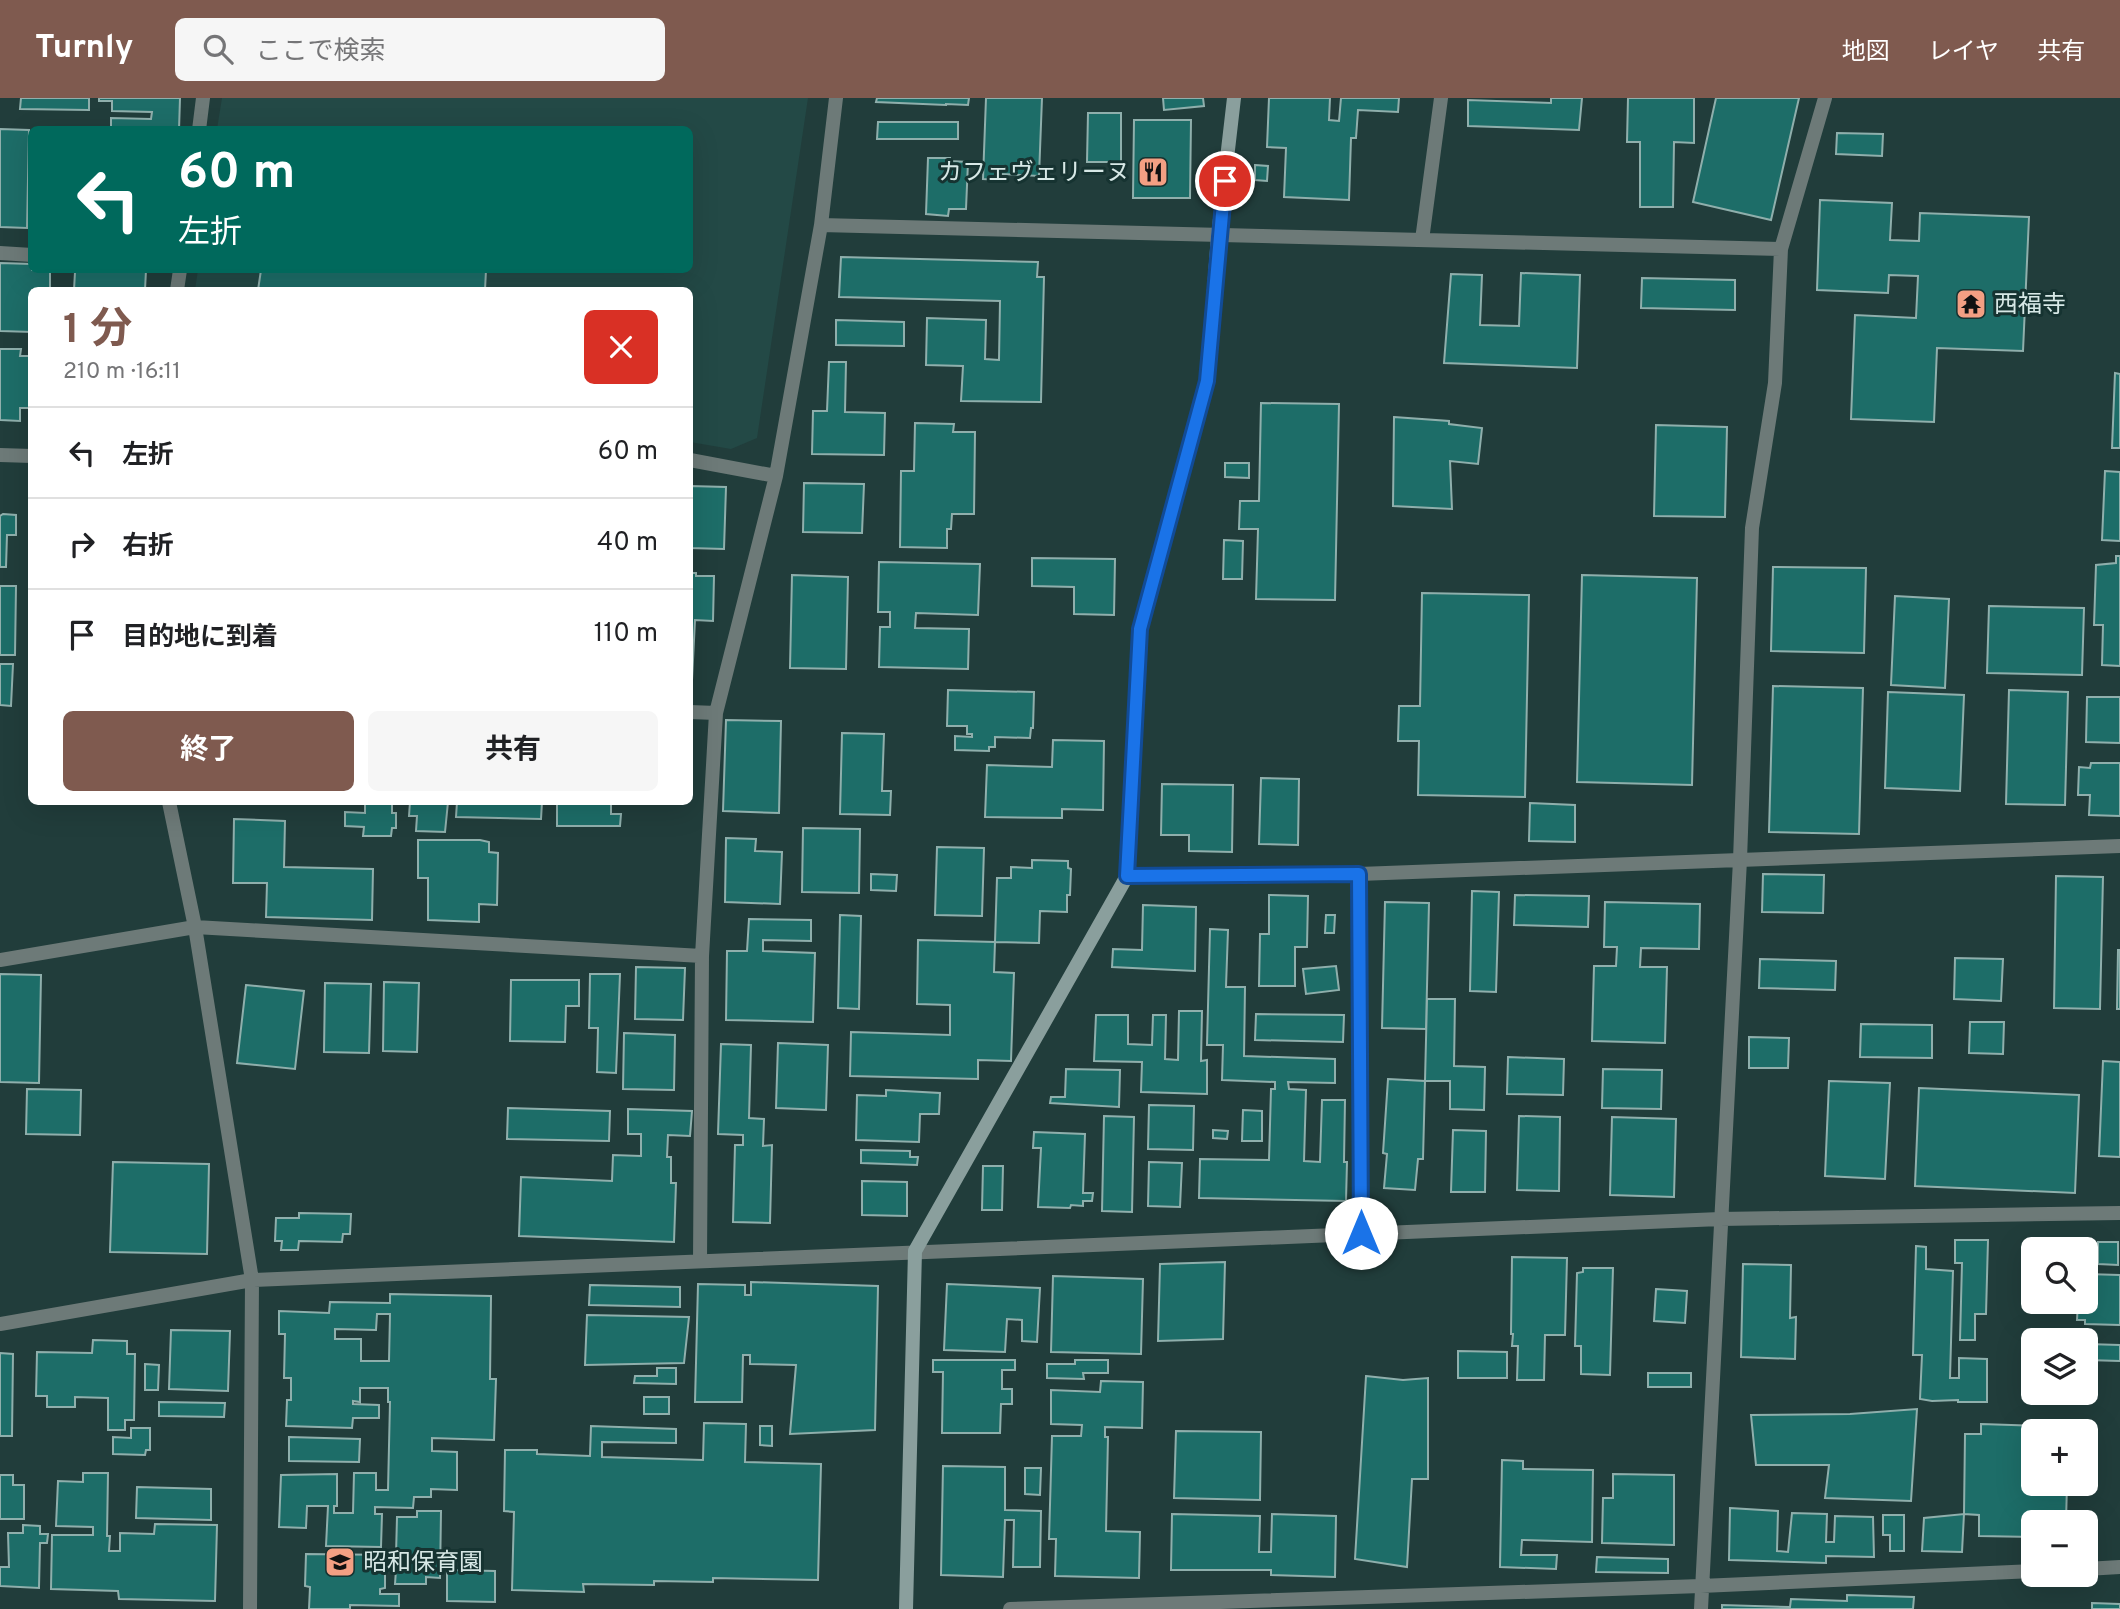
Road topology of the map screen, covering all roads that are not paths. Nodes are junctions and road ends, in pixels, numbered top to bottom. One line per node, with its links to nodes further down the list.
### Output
1 (203, 98): 6 (street)
2 (836, 98): 7 (street)
3 (1234, 98): 8 (street)
4 (1440, 98): 9 (street)
5 (1825, 98): 10 (street)
6 (200, 126)
7 (821, 225): 8 (street); 16 (street)
8 (1218, 236): 9 (street); 23 (street)
9 (1422, 240): 10 (street)
10 (1782, 249): 21 (street)
11 (0, 253): 12 (street)
12 (28, 255)
13 (0, 455): 14 (street)
14 (28, 456)
15 (693, 461): 16 (street)
16 (776, 476): 18 (street)
17 (693, 712): 18 (street)
18 (716, 713): 25 (street)
19 (170, 805): 24 (street)
20 (2120, 846): 21 (street)
21 (1740, 860): 22 (street); 28 (street)
22 (1359, 874): 23 (street); 29 (street)
23 (1127, 876): 30 (street)
24 (195, 927): 25 (street); 26 (street); 32 (street)
25 (702, 957): 31 (street)
26 (0, 960)
27 (2120, 1213): 28 (street)
28 (1720, 1219): 29 (street); 37 (street)
29 (1361, 1233): 30 (street)
30 (915, 1251): 31 (street); 39 (street)
31 (700, 1261): 32 (street)
32 (252, 1280): 33 (street); 38 (street)
33 (0, 1324)
34 (2120, 1567): 35 (street)
35 (2098, 1568)
36 (2021, 1572): 37 (street)
37 (1702, 1586): 40 (street); 41 (street)
38 (250, 1609)
39 (906, 1609)
40 (1010, 1609)
41 (1701, 1609)

